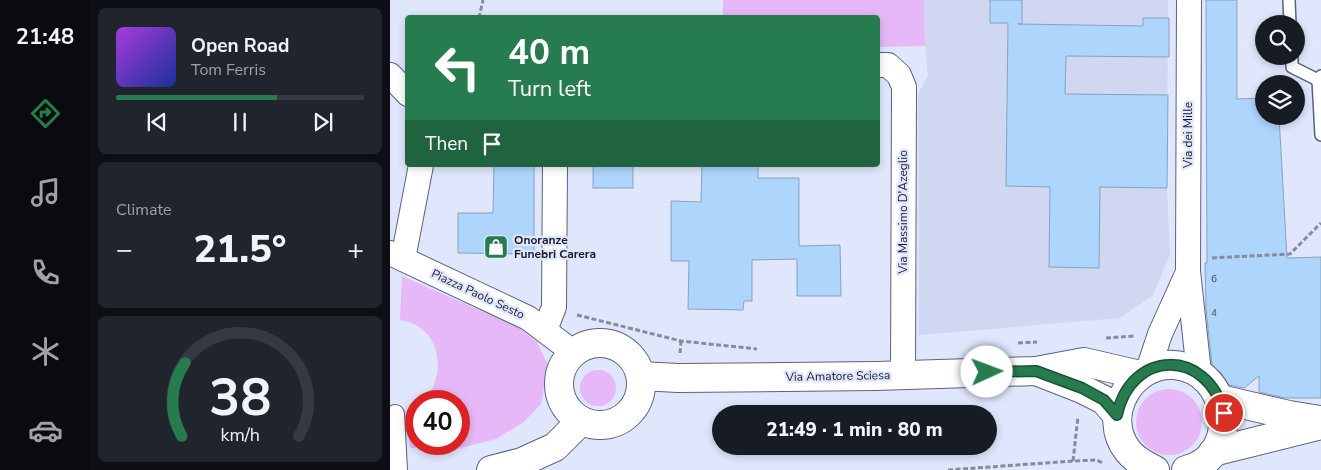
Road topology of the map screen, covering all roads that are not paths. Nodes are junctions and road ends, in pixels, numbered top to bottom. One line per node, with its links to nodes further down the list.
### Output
1 (1189, 0): 13 (street, Via dei Mille)
2 (1289, 0): 3 (lane)
3 (1290, 15)
4 (880, 65): 20 (street, Via Massimo D'Azeglio)
5 (1292, 65): 7 (lane)
6 (390, 75): 8 (street)
7 (1319, 78): 9 (lane)
8 (405, 91)
9 (1321, 135)
10 (420, 167): 12 (street)
11 (555, 167): 14 (street)
12 (396, 256): 14 (street, Piazza Paolo Sesto)
13 (1188, 265): 17 (street, Via dei Mille); 18 (street, Via dei Mille)
14 (545, 330): 15 (street, Piazza Paolo Sesto)
15 (573, 352): 19 (street); 25 (street)
16 (1036, 371): 17 (street, Via Amatore Sciesa); 20 (street, Via Amatore Sciesa); 23 (street, Via Amatore Sciesa)
17 (1144, 372): 18 (street); 23 (street)
18 (1199, 373): 21 (street)
19 (641, 376): 20 (street, Via Amatore Sciesa); 25 (street)
20 (902, 376)
21 (1220, 399): 24 (street); 27 (street)
22 (395, 414): 28 (street)
23 (1117, 415): 30 (street)
24 (1321, 420)
25 (581, 421): 29 (street)
26 (1321, 425): 27 (street)
27 (1213, 452): 31 (street)
28 (398, 470)
29 (491, 470)
30 (1155, 470)
31 (1186, 470)

